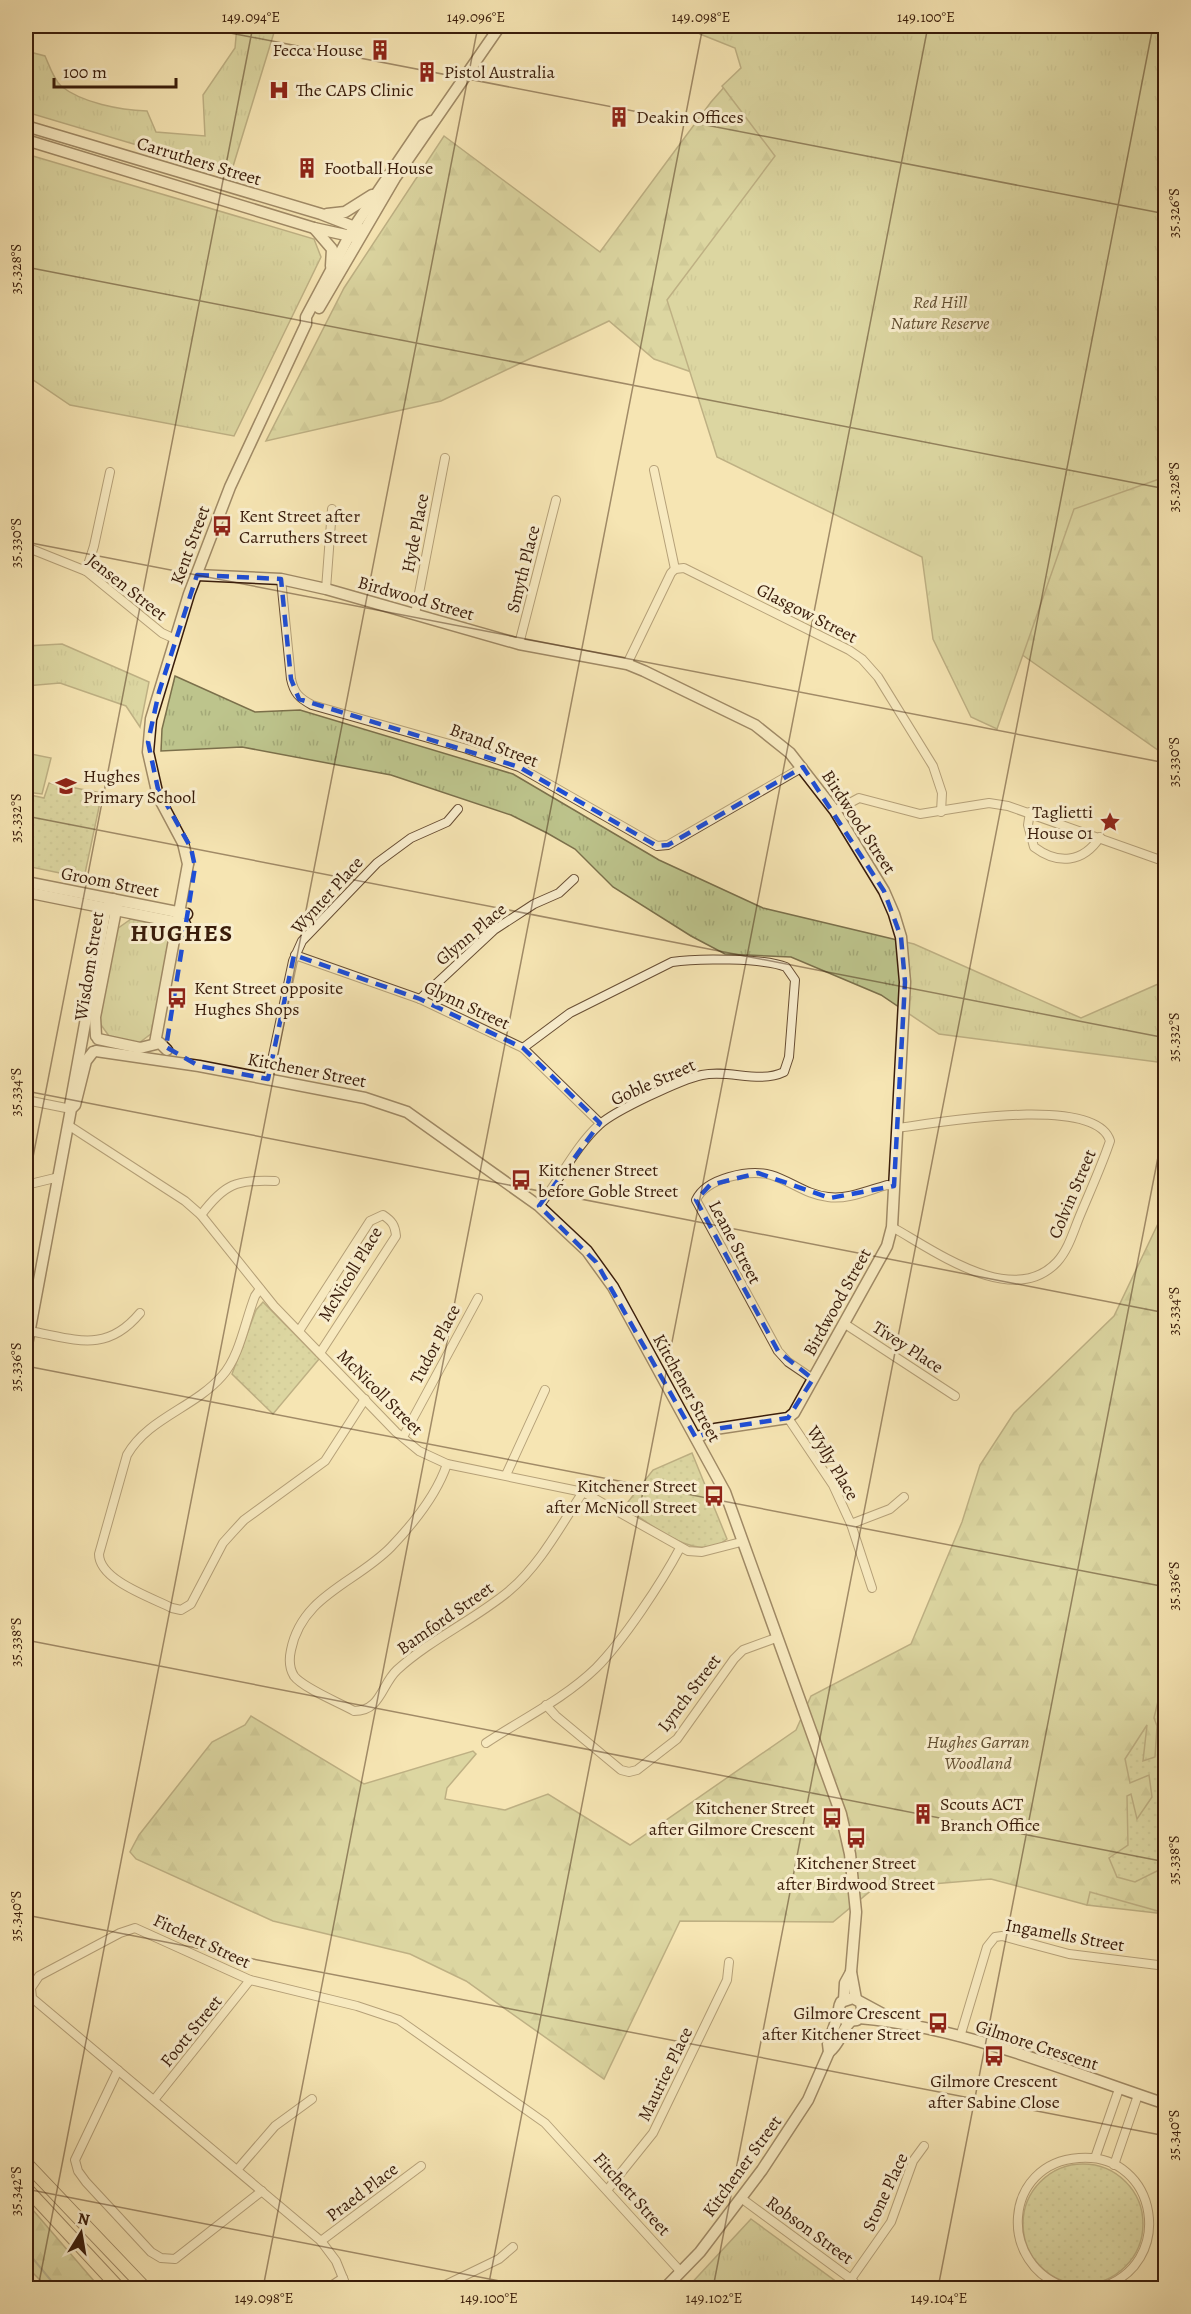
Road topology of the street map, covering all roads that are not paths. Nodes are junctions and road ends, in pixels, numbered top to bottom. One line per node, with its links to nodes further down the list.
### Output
1 (500, 26): 2 (street, Kent Street)
2 (432, 121): 5 (street, Kent Street); 8 (street, Kent Street)
3 (26, 126): 6 (street, Carruthers Street)
4 (26, 141): 7 (street, Carruthers Street)
5 (377, 190): 6 (street); 8 (street, Kent Street)
6 (321, 214): 8 (street, Carruthers Street)
7 (315, 228): 8 (street, Carruthers Street); 9 (street)
8 (356, 232): 9 (street, Kent Street); 10 (street, Kent Street)
9 (331, 269): 10 (street, Kent Street)
10 (306, 324): 19 (street, Kent Street)
11 (445, 458): 22 (street, Hyde Place)
12 (654, 470): 17 (street)
13 (110, 472): 18 (street)
14 (555, 500): 24 (street, Smyth Place)
15 (332, 509): 21 (street)
16 (26, 547): 18 (street, Jensen Street)
17 (675, 568): 25 (street); 29 (street, Glasgow Street)
18 (86, 571): 23 (street, Jensen Street)
19 (196, 575): 20 (street, Birdwood Street); 23 (street, Kent Street)
20 (281, 579): 21 (street, Birdwood Street); 26 (street, Brand Street)
21 (326, 589): 22 (street, Birdwood Street)
22 (415, 614): 24 (street, Birdwood Street)
23 (175, 639): 37 (street, Kent Street)
24 (519, 644): 25 (street, Birdwood Street)
25 (627, 664): 26 (street, Birdwood Street)
26 (803, 767): 28 (street, Birdwood Street)
27 (458, 809): 38 (street, Wynter Place)
28 (835, 811): 29 (street); 50 (street, Birdwood Street)
29 (941, 812): 30 (street)
30 (1030, 812): 31 (street); 31 (street)
31 (1100, 837): 32 (street)
32 (1166, 862)
33 (574, 879): 39 (street, Glynn Place)
34 (26, 882): 36 (street, Groom Street)
35 (26, 892): 36 (street, Groom Street)
36 (112, 906): 37 (street, Groom Street); 40 (street, Wisdom Street); 41 (street, Wisdom Street)
37 (183, 919): 43 (street, Kent Street)
38 (295, 955): 39 (street, Glynn Street); 45 (street, Wynter Place)
39 (420, 999): 42 (street, Glynn Street)
40 (97, 1037): 41 (street); 43 (street, Kitchener Street); 44 (street)
41 (82, 1041): 44 (street); 47 (street, Wisdom Street)
42 (523, 1048): 48 (street, Glynn Street); 48 (street, Goble Street)
43 (158, 1050): 44 (street, Kitchener Street); 45 (street, Kitchener Street)
44 (94, 1052): 47 (street, Wisdom Street)
45 (268, 1079): 55 (street, Kitchener Street)
46 (26, 1100): 47 (street)
47 (71, 1109): 49 (street, Wisdom Street)
48 (600, 1124): 55 (street, Goble Street)
49 (68, 1125): 51 (street, Wisdom Street); 56 (street, McNicoll Street)
50 (897, 1128): 54 (street, Birdwood Street); 57 (street, Colvin Street)
51 (58, 1177): 53 (street); 62 (street, Wisdom Street)
52 (275, 1181): 56 (street)
53 (26, 1185)
54 (894, 1186): 57 (street, Birdwood Street); 66 (street, Leane Street)
55 (539, 1206): 72 (street, Kitchener Street)
56 (201, 1215): 58 (street, McNicoll Street)
57 (892, 1227): 61 (street, Birdwood Street)
58 (260, 1289): 63 (street, McNicoll Street); 69 (street)
59 (478, 1298): 71 (street, Tudor Place)
60 (140, 1313): 62 (street)
61 (845, 1323): 66 (street, Birdwood Street); 68 (street, Tivey Place)
62 (29, 1330): 64 (street, Wisdom Street)
63 (299, 1331): 65 (street, McNicoll Street); 65 (street, McNicoll Place)
64 (26, 1350)
65 (320, 1353): 69 (street, McNicoll Street)
66 (813, 1379): 70 (street, Birdwood Street)
67 (544, 1390): 74 (street)
68 (955, 1396)
69 (365, 1399): 71 (street, McNicoll Street)
70 (788, 1418): 72 (street); 77 (street, Wylly Place)
71 (403, 1437): 73 (street, McNicoll Street)
72 (696, 1438): 78 (street, Kitchener Street)
73 (447, 1464): 74 (street, McNicoll Street); 75 (street, Bamford Street)
74 (506, 1475): 75 (street, McNicoll Street)
75 (583, 1492): 79 (street, McNicoll Street)
76 (904, 1497): 77 (street, Wylly Place)
77 (851, 1524): 80 (street, Wylly Place)
78 (741, 1542): 79 (street, McNicoll Street); 81 (street, Kitchener Street)
79 (680, 1548): 82 (street)
80 (872, 1588)
81 (776, 1638): 82 (street, Lynch Street); 86 (street, Kitchener Street)
82 (546, 1705): 83 (street)
83 (486, 1743)
84 (729, 1962): 108 (street, Maurice Place)
85 (1166, 1966): 93 (street, Ingamells Street)
86 (851, 1972): 88 (street, Kitchener Street); 89 (street, Kitchener Street)
87 (250, 1980): 95 (street, Fitchett Street); 99 (street, Foott Street); 108 (street, Fitchett Street)
88 (844, 2000): 89 (street); 90 (street)
89 (859, 2001): 91 (street); 92 (street, Gilmore Crescent)
90 (839, 2013): 91 (street); 94 (street, Kitchener Street)
91 (855, 2020): 92 (street, Gilmore Crescent); 94 (street, Kitchener Street)
92 (897, 2022): 93 (street, Gilmore Crescent)
93 (960, 2037): 96 (street, Gilmore Crescent)
94 (829, 2052): 110 (street, Kitchener Street)
95 (117, 2070): 99 (street, Fitchett Street); 109 (street)
96 (1119, 2089): 97 (street, Gilmore Crescent); 102 (street)
97 (1138, 2095): 100 (street, Gilmore Crescent); 104 (street)
98 (312, 2099): 106 (street)
99 (154, 2100): 106 (street, Fitchett Street)
100 (1166, 2104)
101 (924, 2146): 115 (street, Stone Place)
102 (1095, 2158): 104 (street); 123 (street)
103 (26, 2163): 117 (main road)
104 (1114, 2165): 124 (street)
105 (421, 2166): 111 (street, Praed Place)
106 (237, 2170): 109 (street, Fitchett Street)
107 (26, 2188): 116 (main road)
108 (608, 2189): 113 (street, Fitchett Street)
109 (262, 2191): 111 (street, Fitchett Street)
110 (741, 2198): 113 (street, Kitchener Street); 115 (street, Robson Street)
111 (321, 2241): 114 (street, Fitchett Street)
112 (513, 2247): 120 (street)
113 (681, 2272): 121 (street, Kitchener Street)
114 (343, 2278): 118 (street); 119 (street, Fitchett Street)
115 (851, 2279): 122 (street, Robson Street)
116 (119, 2289)
117 (145, 2289)
118 (328, 2289)
119 (347, 2289)
120 (439, 2289)
121 (665, 2289)
122 (859, 2289)
123 (1068, 2289)
124 (1099, 2289)

